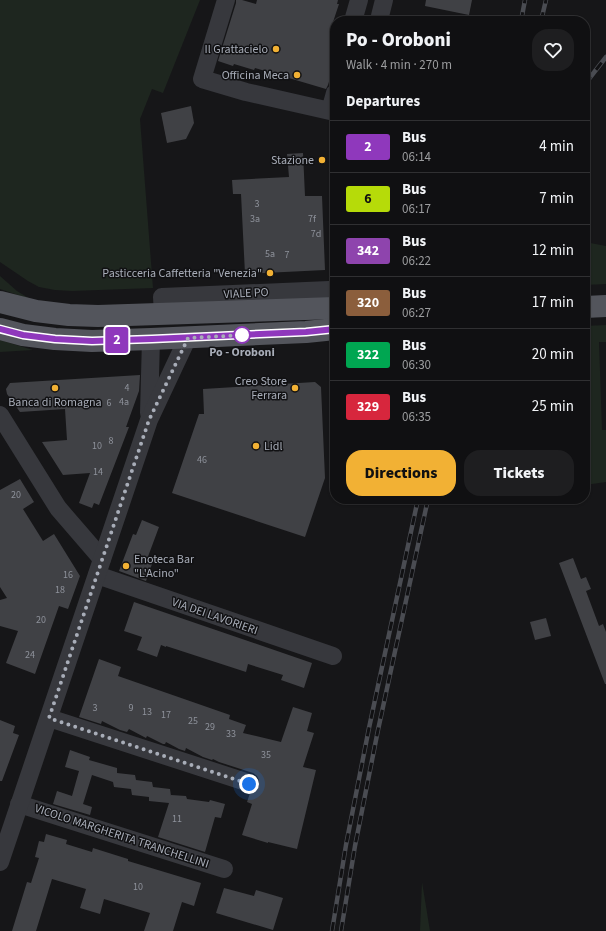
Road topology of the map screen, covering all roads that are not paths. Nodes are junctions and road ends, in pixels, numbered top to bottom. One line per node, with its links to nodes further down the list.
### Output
1 (226, 0): 4 (street)
2 (359, 0): 3 (street)
3 (355, 16)
4 (330, 111)
5 (0, 302): 9 (main road, VIALE PO)
6 (606, 306): 7 (main road)
7 (590, 307)
8 (330, 308): 9 (main road, VIALE PO)
9 (157, 314): 13 (main road)
10 (0, 329): 13 (main road)
11 (330, 330): 12 (main road)
12 (188, 338): 13 (main road); 15 (street)
13 (152, 339): 15 (street)
14 (0, 415): 16 (street)
15 (149, 420): 16 (street)
16 (100, 567): 17 (street, VIA DEI LAVORIERI); 18 (street)
17 (333, 656)
18 (49, 718): 19 (street); 20 (street)
19 (249, 784)
20 (20, 804): 21 (street); 22 (street, VICOLO MARGHERITA TRANCHELLINI)
21 (0, 862)
22 (224, 869)

